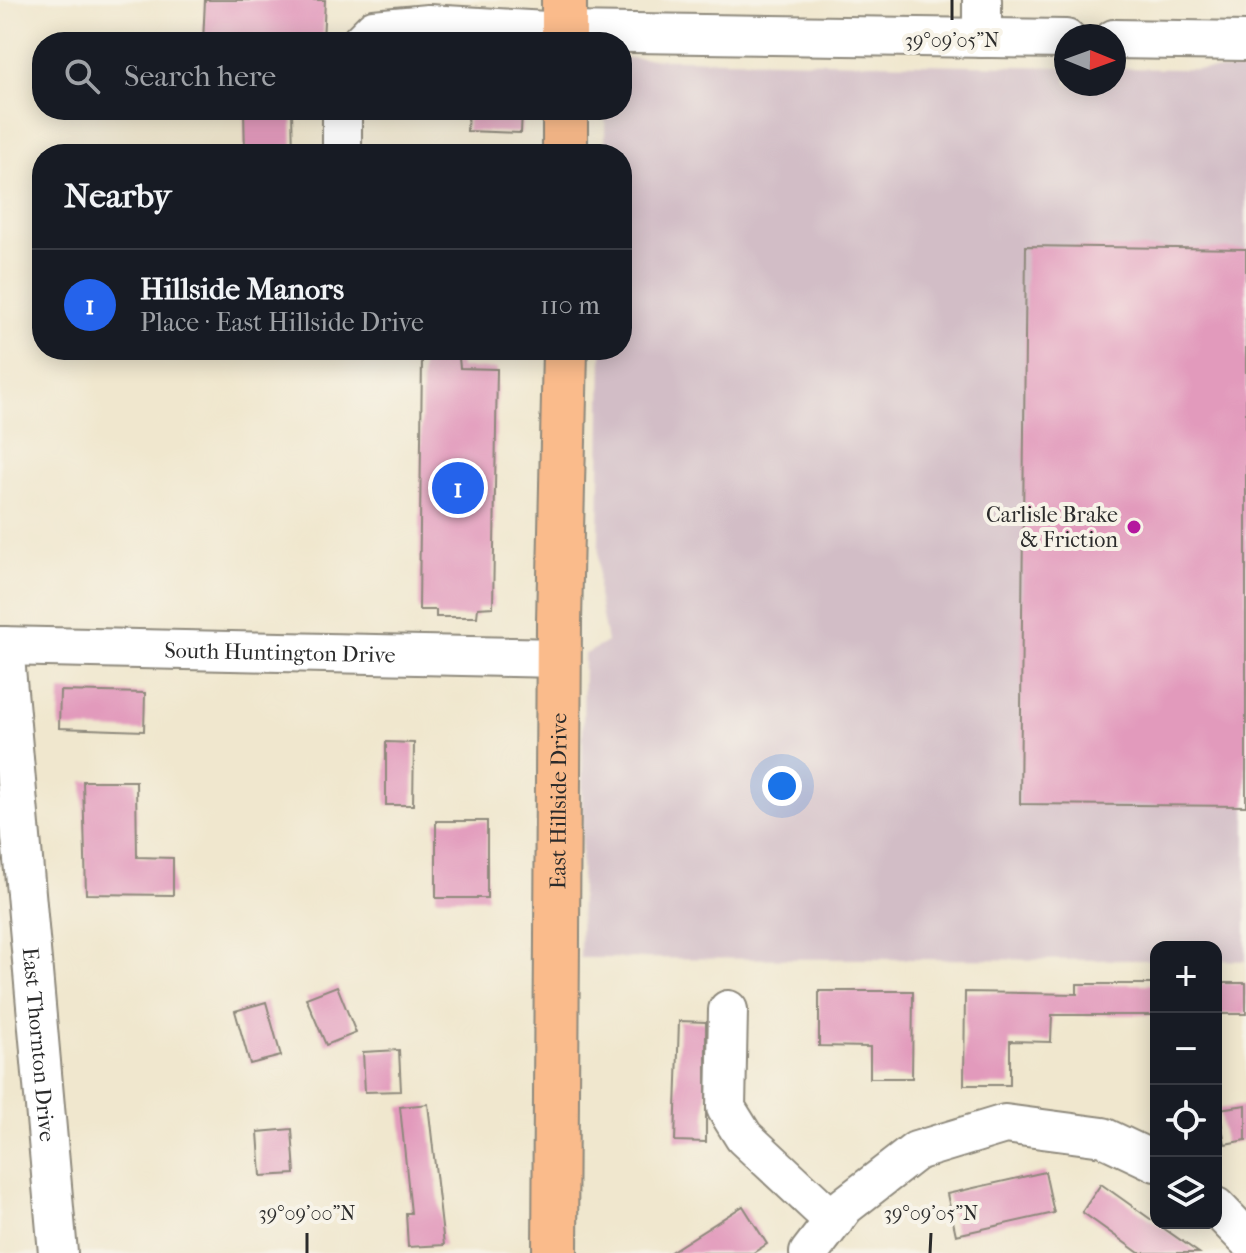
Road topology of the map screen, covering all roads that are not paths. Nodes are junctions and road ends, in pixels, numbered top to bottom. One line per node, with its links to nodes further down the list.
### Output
1 (982, 0): 5 (street)
2 (428, 12): 3 (street); 4 (street)
3 (564, 25): 5 (street)
4 (371, 32)
5 (982, 38): 6 (street)
6 (1054, 39)
7 (1126, 39): 8 (street)
8 (1246, 41)
9 (342, 120): 11 (street)
10 (565, 120): 12 (main road)
11 (342, 144)
12 (565, 144)
13 (565, 360): 15 (main road, East Hillside Drive)
14 (2, 646): 15 (street, South Huntington Drive); 21 (street, East Thornton Drive)
15 (560, 658): 22 (main road, East Hillside Drive)
16 (728, 1010): 19 (street)
17 (1150, 1159): 19 (street)
18 (1222, 1213): 20 (street)
19 (834, 1221): 23 (street)
20 (1246, 1238)
21 (58, 1253)
22 (555, 1253)
23 (809, 1253)

